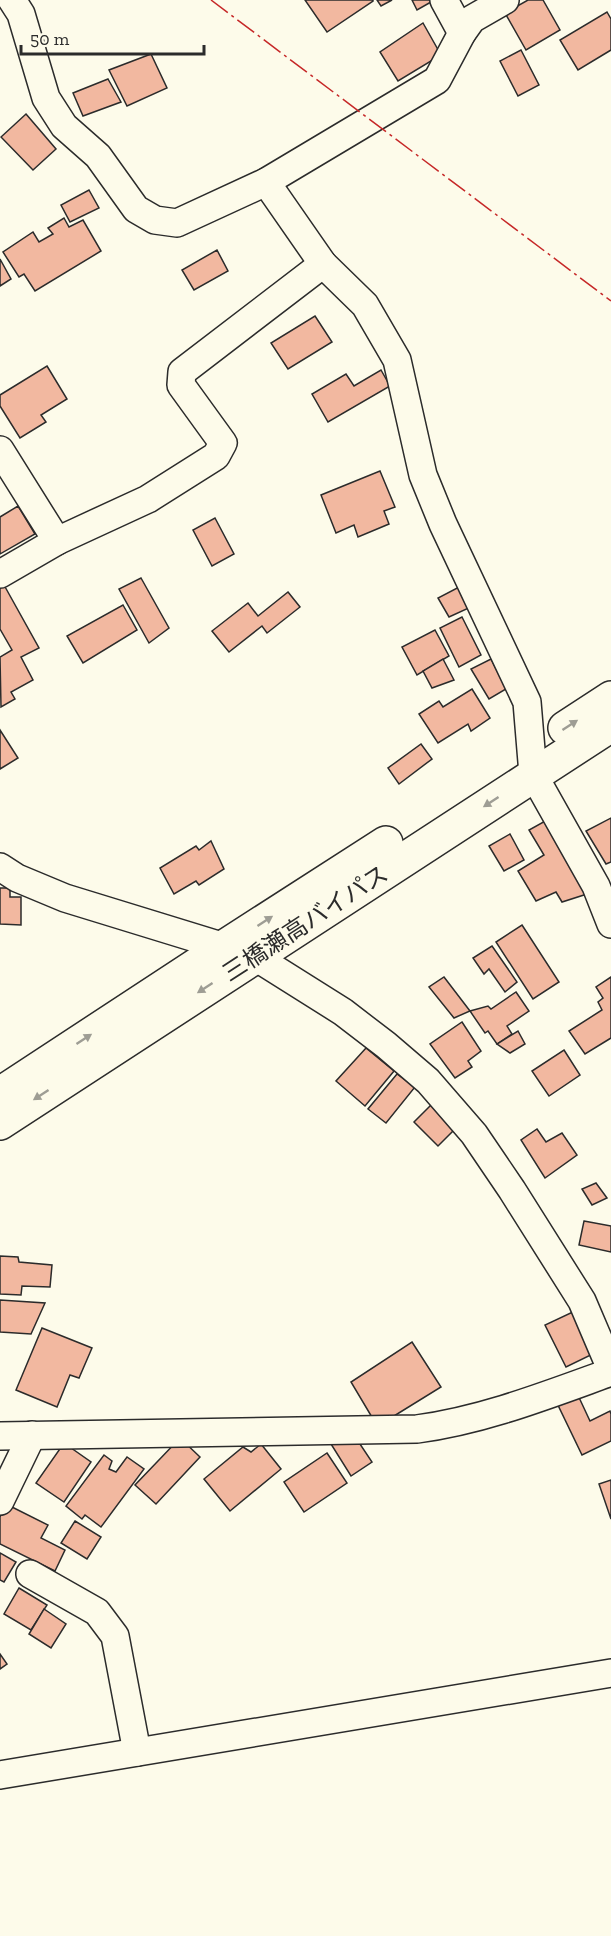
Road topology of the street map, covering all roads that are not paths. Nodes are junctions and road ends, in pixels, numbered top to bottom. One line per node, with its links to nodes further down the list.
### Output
1 (12, 0): 5 (street)
2 (444, 0): 4 (street)
3 (505, 0): 4 (street)
4 (462, 33): 5 (street)
5 (266, 182): 6 (street)
6 (323, 264): 8 (street); 12 (street)
7 (0, 450): 8 (street)
8 (57, 541): 9 (street)
9 (0, 574)
10 (611, 698): 12 (highway, 三橋瀬高バイパス, one-way to 10)
11 (611, 725): 12 (highway, 三橋瀬高バイパス)
12 (532, 762): 14 (street); 15 (highway, 三橋瀬高バイパス)
13 (0, 867): 15 (street)
14 (611, 924)
15 (239, 952): 16 (highway, 三橋瀬高バイパス, one-way to 15); 17 (highway, 三橋瀬高バイパス, one-way to 17); 18 (street)
16 (0, 1094)
17 (0, 1123)
18 (611, 1371): 19 (street)
19 (32, 1435): 20 (street); 21 (street)
20 (0, 1436)
21 (0, 1501)
22 (30, 1574): 24 (street)
23 (611, 1673): 24 (street)
24 (138, 1752): 25 (street)
25 (0, 1775)

